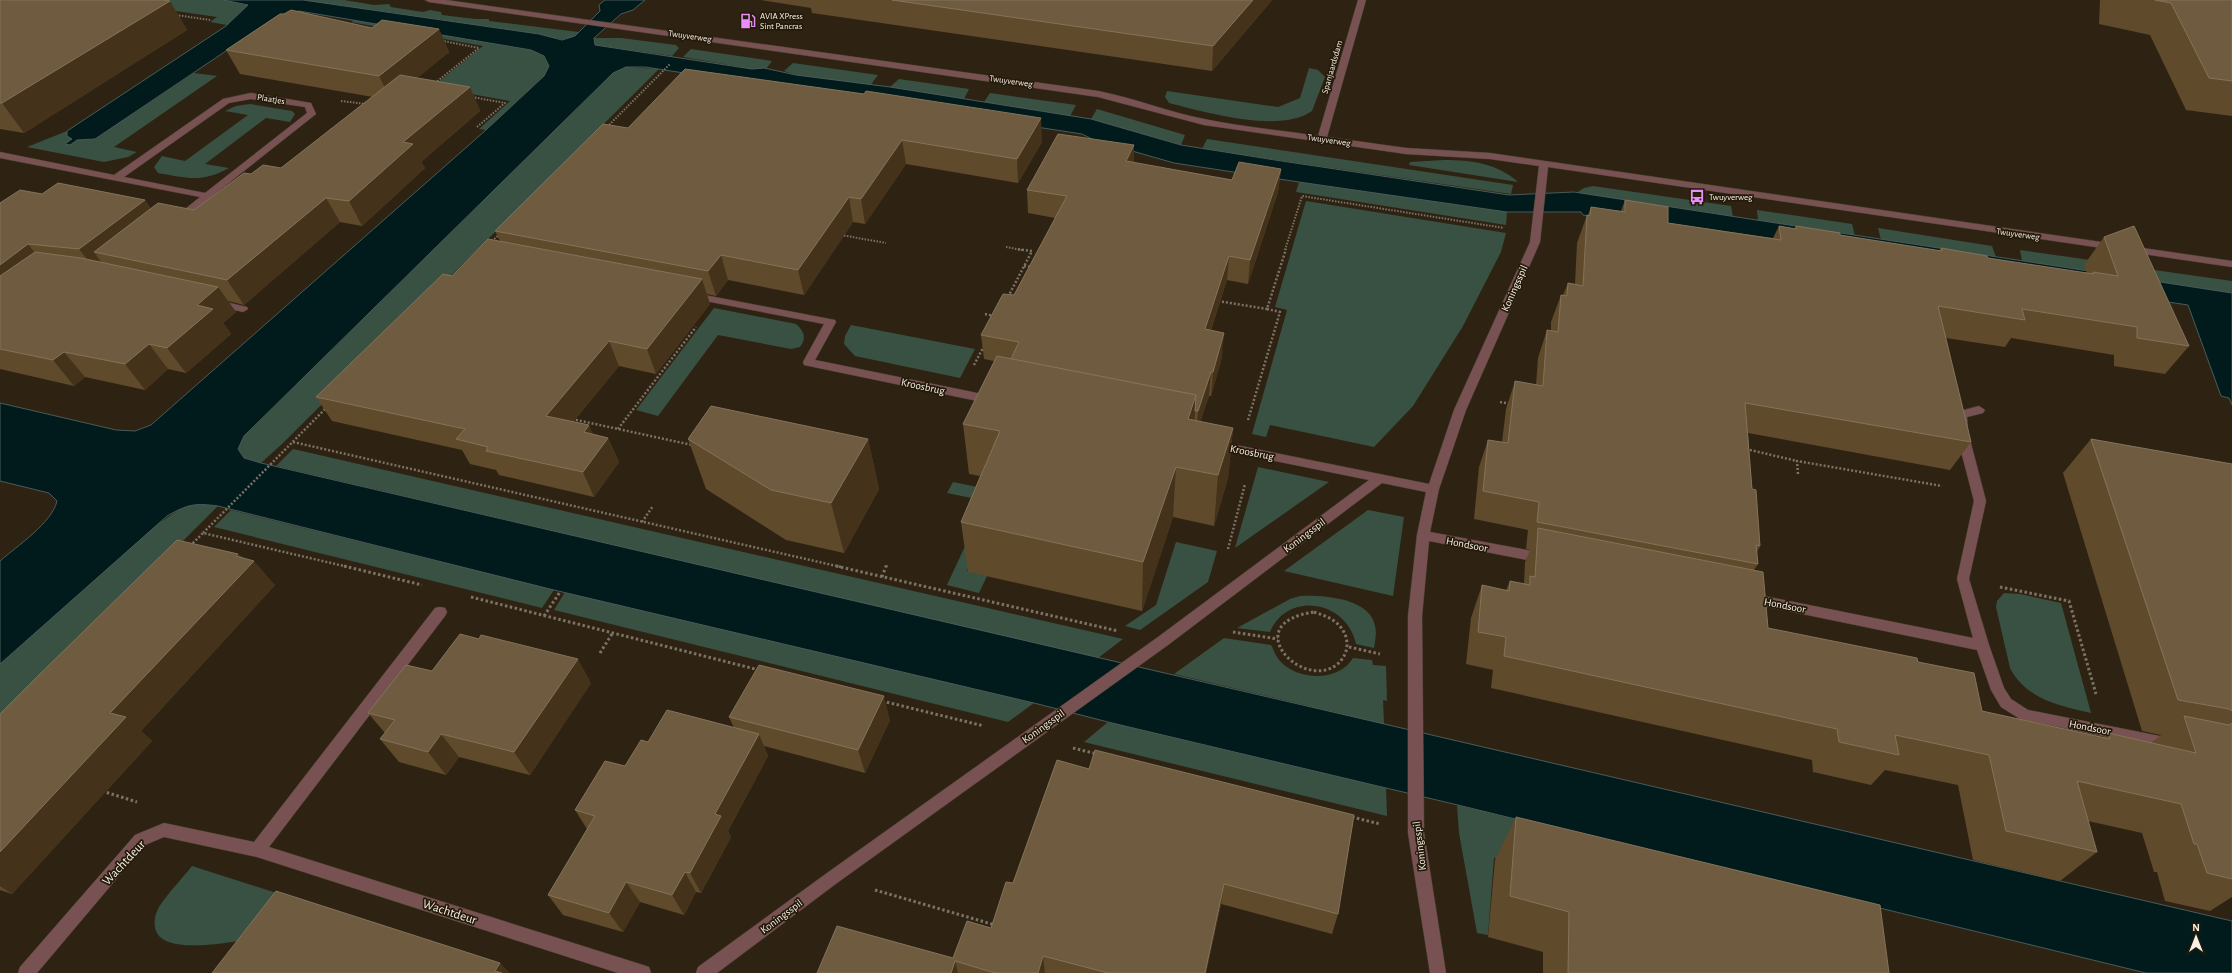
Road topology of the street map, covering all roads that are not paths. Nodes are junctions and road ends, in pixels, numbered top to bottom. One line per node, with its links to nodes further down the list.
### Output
1 (429, 0): 3 (street, Twuyverweg)
2 (1362, 0): 3 (street, Spanjaardsdam)
3 (1322, 139): 5 (street, Twuyverweg)
4 (0, 155): 6 (street)
5 (1544, 164): 9 (street, Twuyverweg); 17 (street, Koningsspil)
6 (116, 178): 7 (street); 7 (street, Plaatjes)
7 (208, 196): 8 (street)
8 (170, 225)
9 (2232, 264)
10 (686, 294): 13 (street, Kroosbrug)
11 (205, 301): 12 (street)
12 (243, 309)
13 (1002, 402)
14 (1979, 410): 22 (street, Hondsoor)
15 (1208, 443): 16 (street, Kroosbrug)
16 (1381, 478): 17 (street, Kroosbrug); 27 (street, Koningsspil)
17 (1433, 488): 18 (street, Koningsspil)
18 (1423, 535): 19 (street, Hondsoor); 28 (street, Koningsspil)
19 (1554, 560)
20 (1739, 596): 22 (street, Hondsoor)
21 (440, 612): 24 (street)
22 (1982, 645): 23 (street, Hondsoor)
23 (2183, 746)
24 (257, 850): 25 (street, Wachtdeur); 26 (street, Wachtdeur)
25 (26, 973)
26 (643, 973)
27 (704, 973)
28 (1438, 973)

